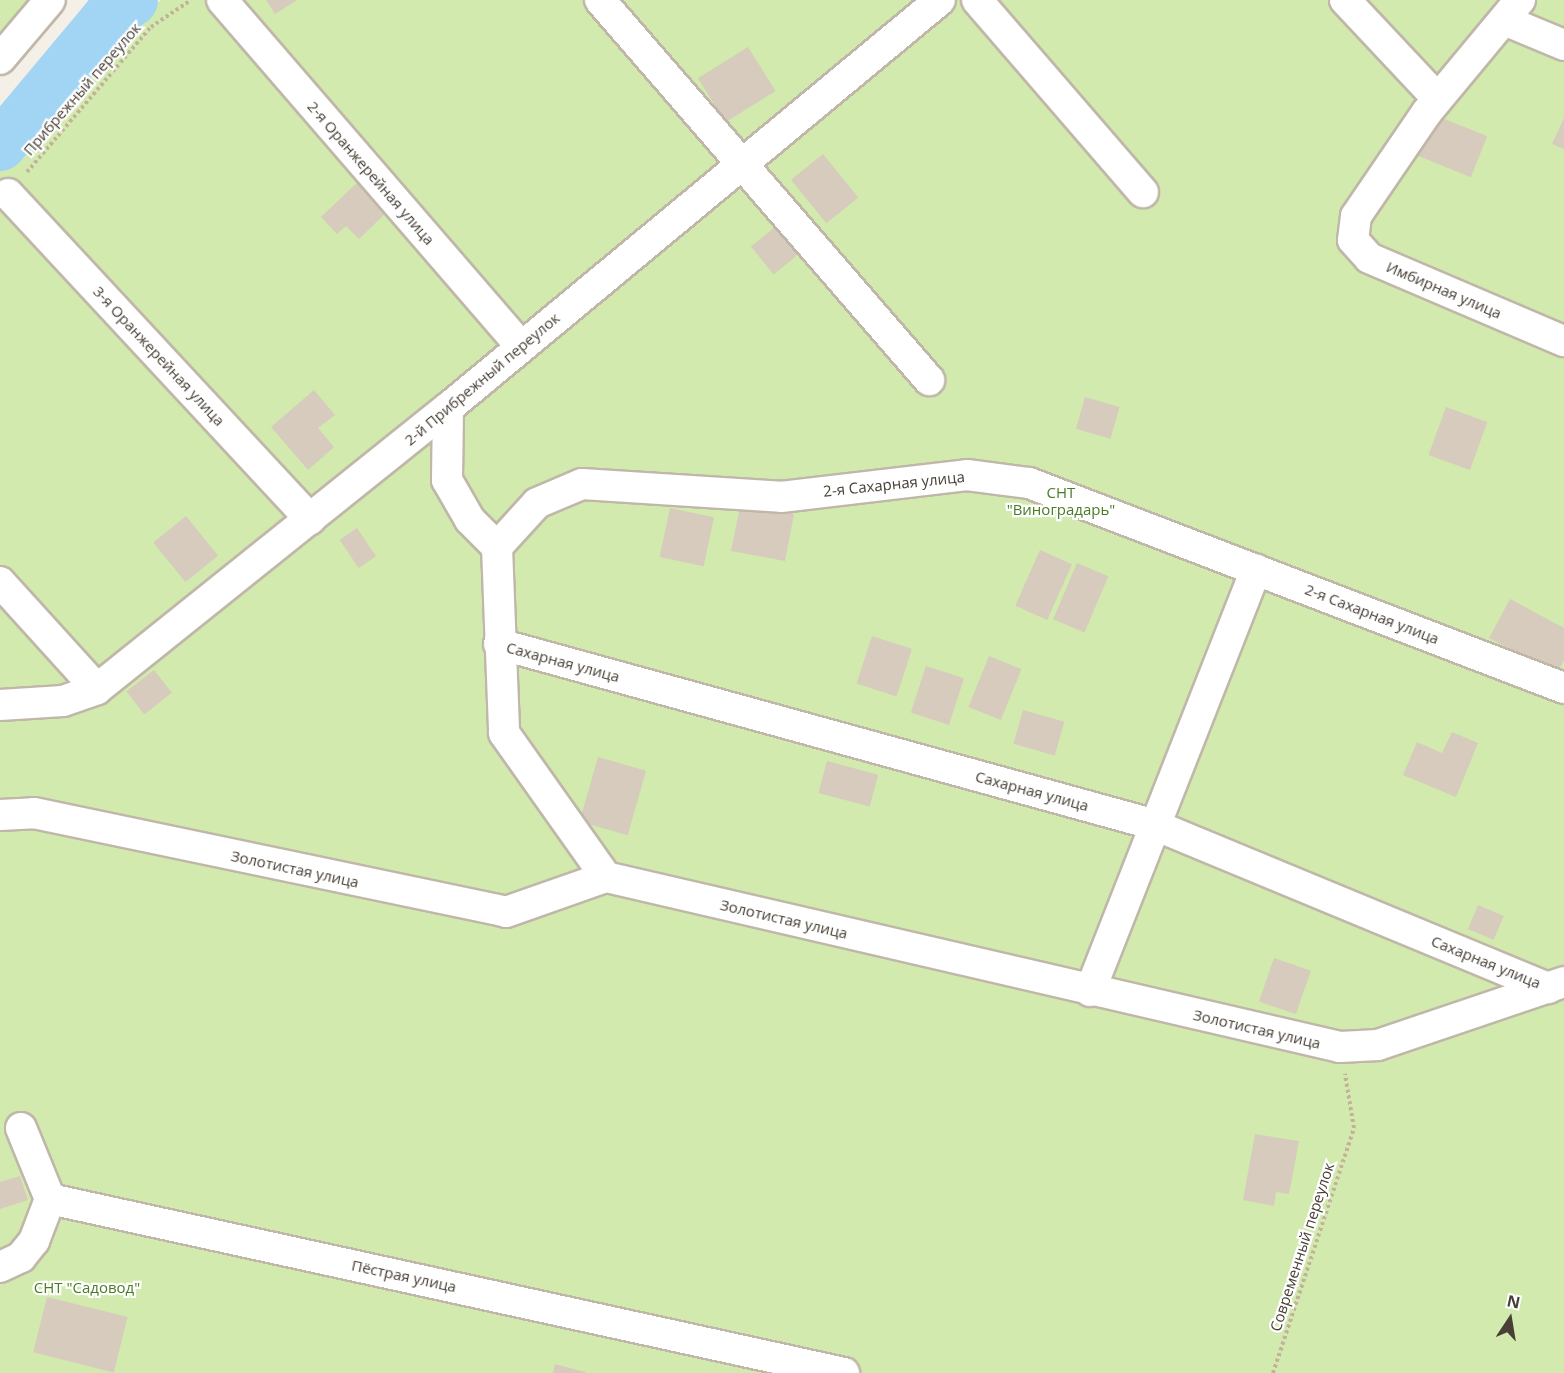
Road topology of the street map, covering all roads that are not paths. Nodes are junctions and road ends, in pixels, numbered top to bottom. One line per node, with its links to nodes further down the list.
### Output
1 (50, 0): 9 (street)
2 (222, 0): 15 (street, 2-я Оранжерейная улица)
3 (600, 0): 11 (street)
4 (940, 0): 11 (street, 2-й Прибрежный переулок)
5 (977, 0): 12 (street)
6 (1345, 0): 10 (street)
7 (1512, 10): 8 (street); 10 (street)
8 (1564, 45)
9 (0, 59)
10 (1437, 98): 14 (street, Имбирная улица)
11 (743, 165): 15 (street, 2-й Прибрежный переулок); 16 (street)
12 (1143, 192)
13 (8, 194): 18 (street, 3-я Оранжерейная улица)
14 (1564, 341)
15 (520, 347): 17 (street, 2-й Прибрежный переулок)
16 (929, 380)
17 (448, 408): 18 (street, 2-й Прибрежный переулок); 19 (street)
18 (310, 519): 24 (street, 2-й Прибрежный переулок)
19 (497, 547): 20 (street, 2-я Сахарная улица); 22 (street)
20 (1256, 570): 23 (street, 2-я Сахарная улица); 27 (street)
21 (0, 582): 24 (street)
22 (499, 645): 27 (street, Сахарная улица); 28 (street)
23 (1564, 688)
24 (97, 689): 25 (street, 2-й Прибрежный переулок)
25 (0, 705)
26 (0, 815): 28 (street, Золотистая улица)
27 (1152, 824): 29 (street, Сахарная улица); 30 (street)
28 (606, 877): 30 (street, Золотистая улица)
29 (1556, 985): 30 (street, Золотистая улица)
30 (1090, 991)
31 (21, 1128): 32 (street)
32 (50, 1199): 33 (street); 34 (street, Пёстрая улица)
33 (0, 1267)
34 (844, 1373)

